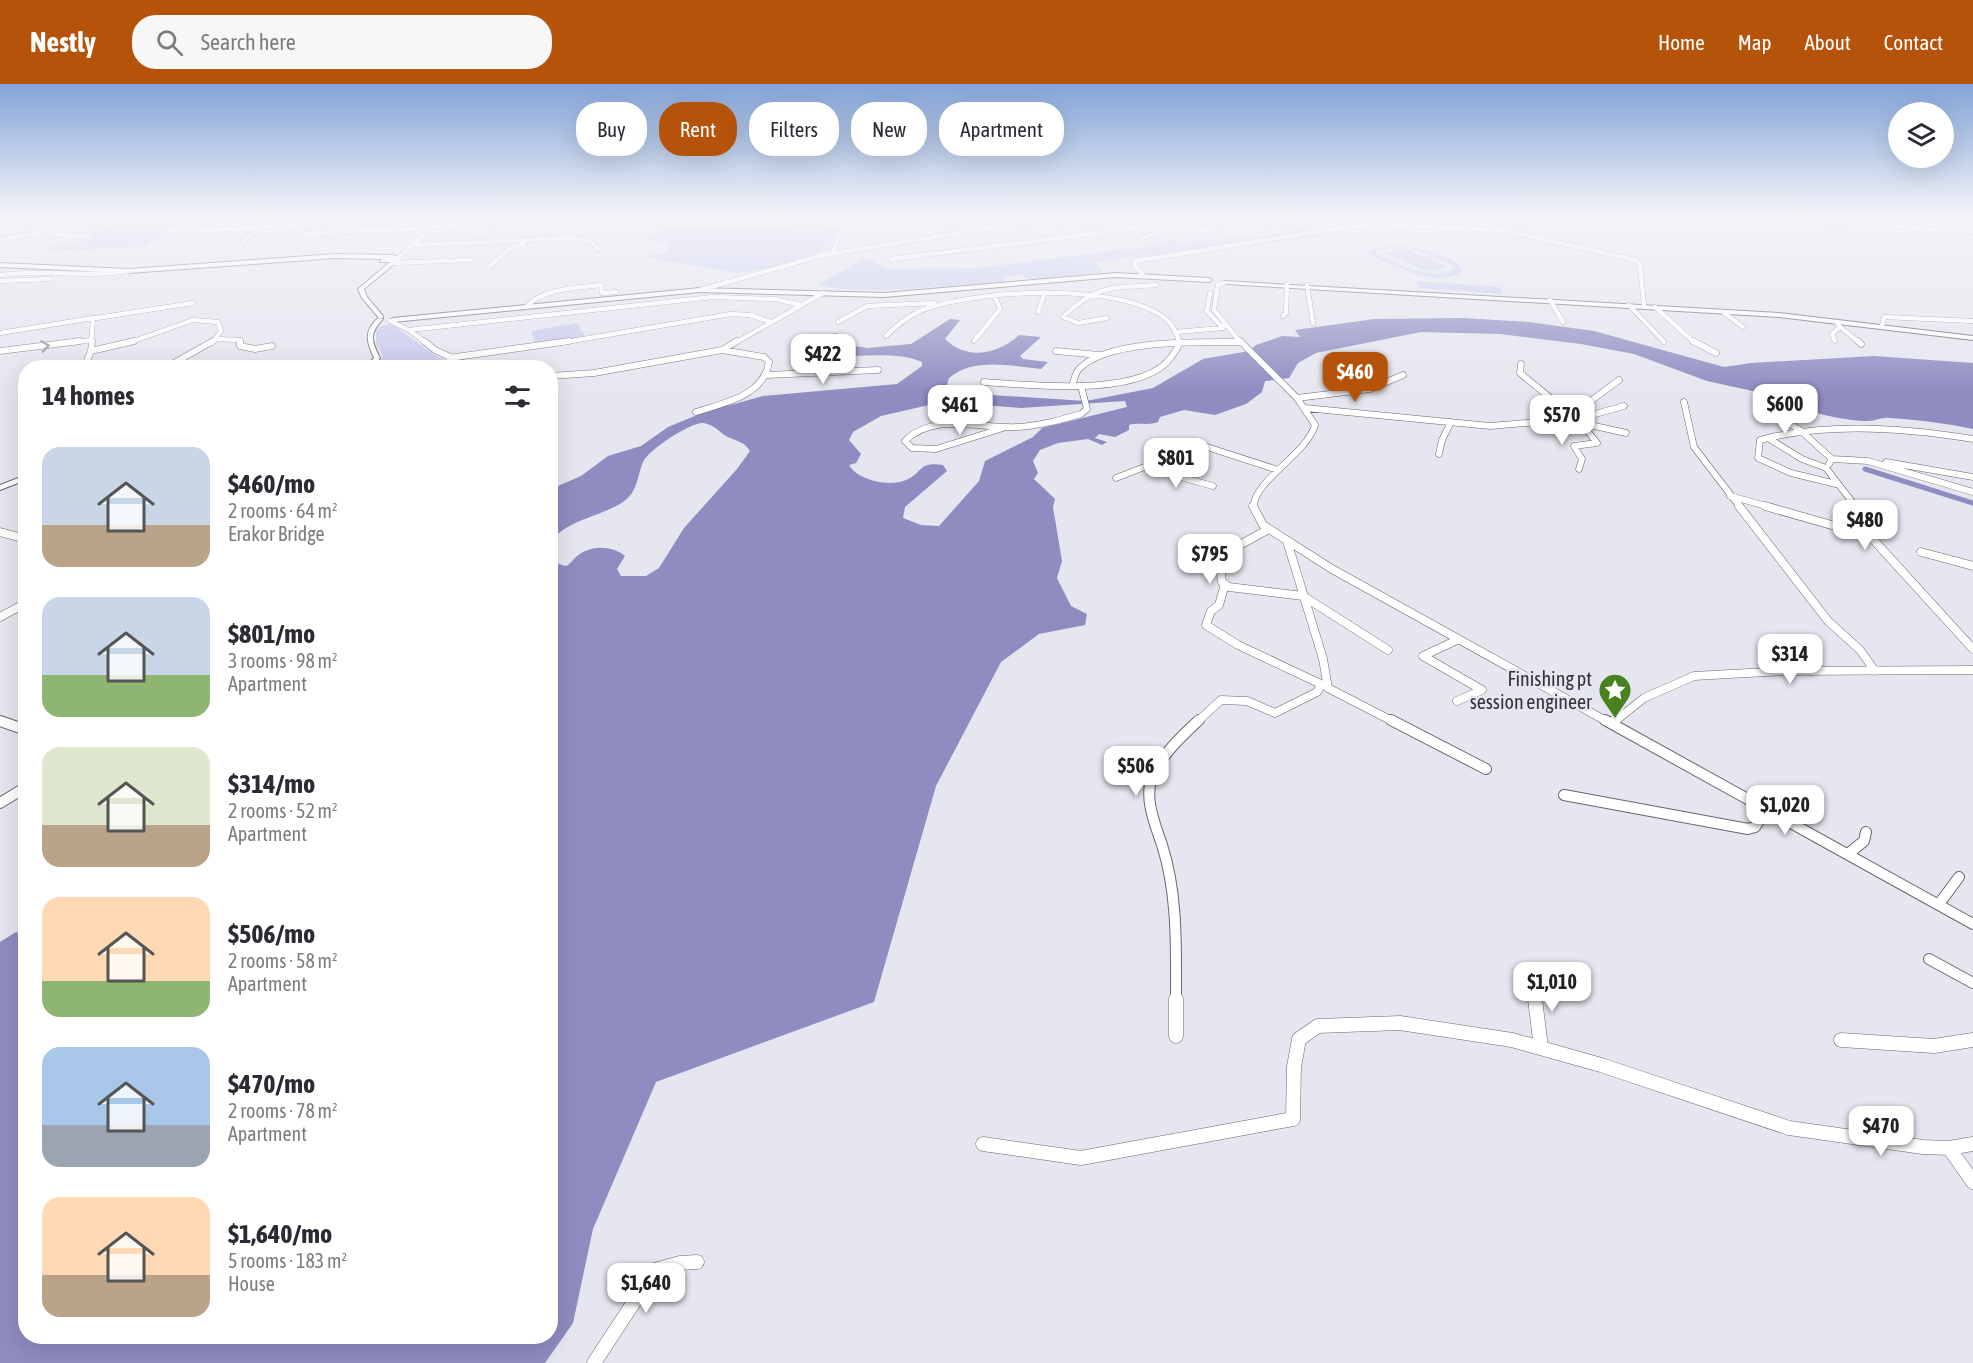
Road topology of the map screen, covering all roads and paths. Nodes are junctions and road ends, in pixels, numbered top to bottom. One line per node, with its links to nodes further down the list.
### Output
1 (373, 276): 27 (main road)
2 (751, 276): 13 (street)
3 (1133, 276): 8 (main road)
4 (1156, 276): 9 (main road)
5 (1641, 276): 24 (street)
6 (50, 279): 7 (street)
7 (0, 281)
8 (1045, 282): 15 (street); 16 (main road)
9 (1218, 283): 10 (main road); 42 (street)
10 (1287, 284): 12 (main road); 31 (street)
11 (1156, 285): 17 (street)
12 (1307, 285): 19 (main road); 39 (street)
13 (700, 290): 16 (main road); 25 (main road)
14 (616, 292): 25 (street)
15 (1048, 292): 17 (street); 18 (street); 28 (street)
16 (823, 293): 22 (street)
17 (1088, 296): 32 (street); 45 (street)
18 (995, 297): 21 (street); 51 (street)
19 (1550, 300): 23 (main road); 38 (street)
20 (193, 303): 33 (street)
21 (945, 303): 37 (street); 47 (street)
22 (801, 305): 36 (street); 44 (street)
23 (1629, 305): 24 (main road); 54 (street)
24 (1644, 306): 26 (main road)
25 (526, 307): 30 (main road)
26 (1655, 307): 29 (main road); 62 (street)
27 (373, 308): 34 (main road); 34 (main road)
28 (1038, 312)
29 (1723, 312): 40 (main road); 43 (street)
30 (438, 315): 34 (main road); 34 (main road)
31 (1283, 316)
32 (1107, 318)
33 (90, 319): 46 (street); 50 (street)
34 (391, 319): 44 (street); 67 (street)
35 (1973, 321): 41 (street)
36 (771, 322): 58 (street); 64 (street)
37 (838, 322)
38 (1563, 322)
39 (1313, 323)
40 (1838, 324): 41 (main road); 52 (street); 56 (street)
41 (1882, 326): 48 (main road)
42 (1225, 327): 45 (street); 53 (street)
43 (1743, 327)
44 (409, 330): 64 (street)
45 (1175, 332): 55 (street)
46 (0, 333)
47 (886, 336)
48 (1973, 338)
49 (215, 339): 57 (street); 60 (street); 66 (street)
50 (91, 340): 59 (street, one-way to 50); 60 (street)
51 (974, 341)
52 (1835, 341)
53 (1241, 342): 55 (street); 78 (street)
54 (1664, 342)
55 (1180, 344): 63 (street); 77 (street)
56 (1860, 344)
57 (272, 346)
58 (722, 350): 71 (street); 72 (street)
59 (0, 351)
60 (91, 351): 65 (street)
61 (1056, 351): 63 (street)
62 (1716, 353)
63 (1101, 356): 76 (street)
64 (449, 358): 68 (street)
65 (87, 360)
66 (179, 360)
67 (375, 360)
68 (453, 360)
69 (1521, 364): 84 (street)
70 (878, 370): 72 (street)
71 (558, 375)
72 (767, 375): 82 (street)
73 (1403, 375): 78 (street)
74 (1619, 380): 84 (street)
75 (984, 382): 76 (street)
76 (1072, 386): 77 (street)
77 (1081, 386): 86 (street)
78 (1297, 398): 81 (street)
79 (1684, 402): 105 (street)
80 (1624, 406): 84 (street)
81 (1305, 408): 85 (street); 97 (street)
82 (696, 412)
83 (1791, 416): 87 (street)
84 (1579, 421): 85 (street); 88 (street); 96 (street)
85 (1451, 422): 91 (street)
86 (1004, 428): 86 (street)
87 (1800, 430): 89 (street); 90 (street); 92 (street)
88 (1626, 433)
89 (1768, 438): 95 (street); 101 (street)
90 (1973, 439)
91 (1439, 454)
92 (1832, 459): 93 (street); 95 (street)
93 (1868, 461): 98 (street); 104 (street)
94 (1145, 467): 97 (street); 99 (street); 102 (street)
95 (1826, 468): 101 (street)
96 (1579, 469)
97 (1278, 470): 106 (street)
98 (1973, 477)
99 (1116, 478)
100 (18, 480): 103 (street)
101 (1836, 484): 108 (street)
102 (1213, 486)
103 (0, 488)
104 (1973, 492)
105 (1730, 496): 108 (street); 123 (street)
106 (1269, 529): 110 (street); 115 (street)
107 (0, 531): 109 (street)
108 (1870, 536): 120 (street)
109 (18, 537)
110 (1287, 541): 111 (street); 113 (street)
111 (1303, 551): 113 (street); 119 (street)
112 (1921, 552): 114 (street)
113 (1293, 560): 116 (street)
114 (1973, 566)
115 (1225, 584): 116 (street); 126 (street)
116 (1303, 596): 121 (street); 126 (street)
117 (18, 607): 118 (street)
118 (0, 616)
119 (1458, 640): 127 (street); 129 (street)
120 (1973, 649)
121 (1388, 650)
122 (1973, 664): 124 (street)
123 (1875, 670): 124 (street); 129 (street)
124 (1960, 670): 125 (street)
125 (1973, 670)
126 (1324, 686): 131 (street); 144 (street)
127 (1457, 701)
128 (0, 721): 130 (street)
129 (1612, 723): 135 (street)
130 (18, 727)
131 (1486, 769)
132 (18, 792): 134 (street)
133 (1564, 795): 135 (street)
134 (0, 803)
135 (1767, 809): 137 (street)
136 (1866, 832): 137 (street)
137 (1848, 854): 139 (street)
138 (1959, 877): 139 (street)
139 (1939, 904): 140 (street)
140 (1973, 924)
141 (1929, 958): 143 (street)
142 (1533, 981): 147 (street)
143 (1973, 982)
144 (1176, 1036)
145 (1841, 1040): 146 (street)
146 (1973, 1041)
147 (1541, 1048): 148 (street); 150 (street)
148 (983, 1144)
149 (1973, 1144): 150 (street)
150 (1949, 1148): 151 (street)
151 (1973, 1182)
152 (697, 1262): 153 (street)
153 (594, 1363)

